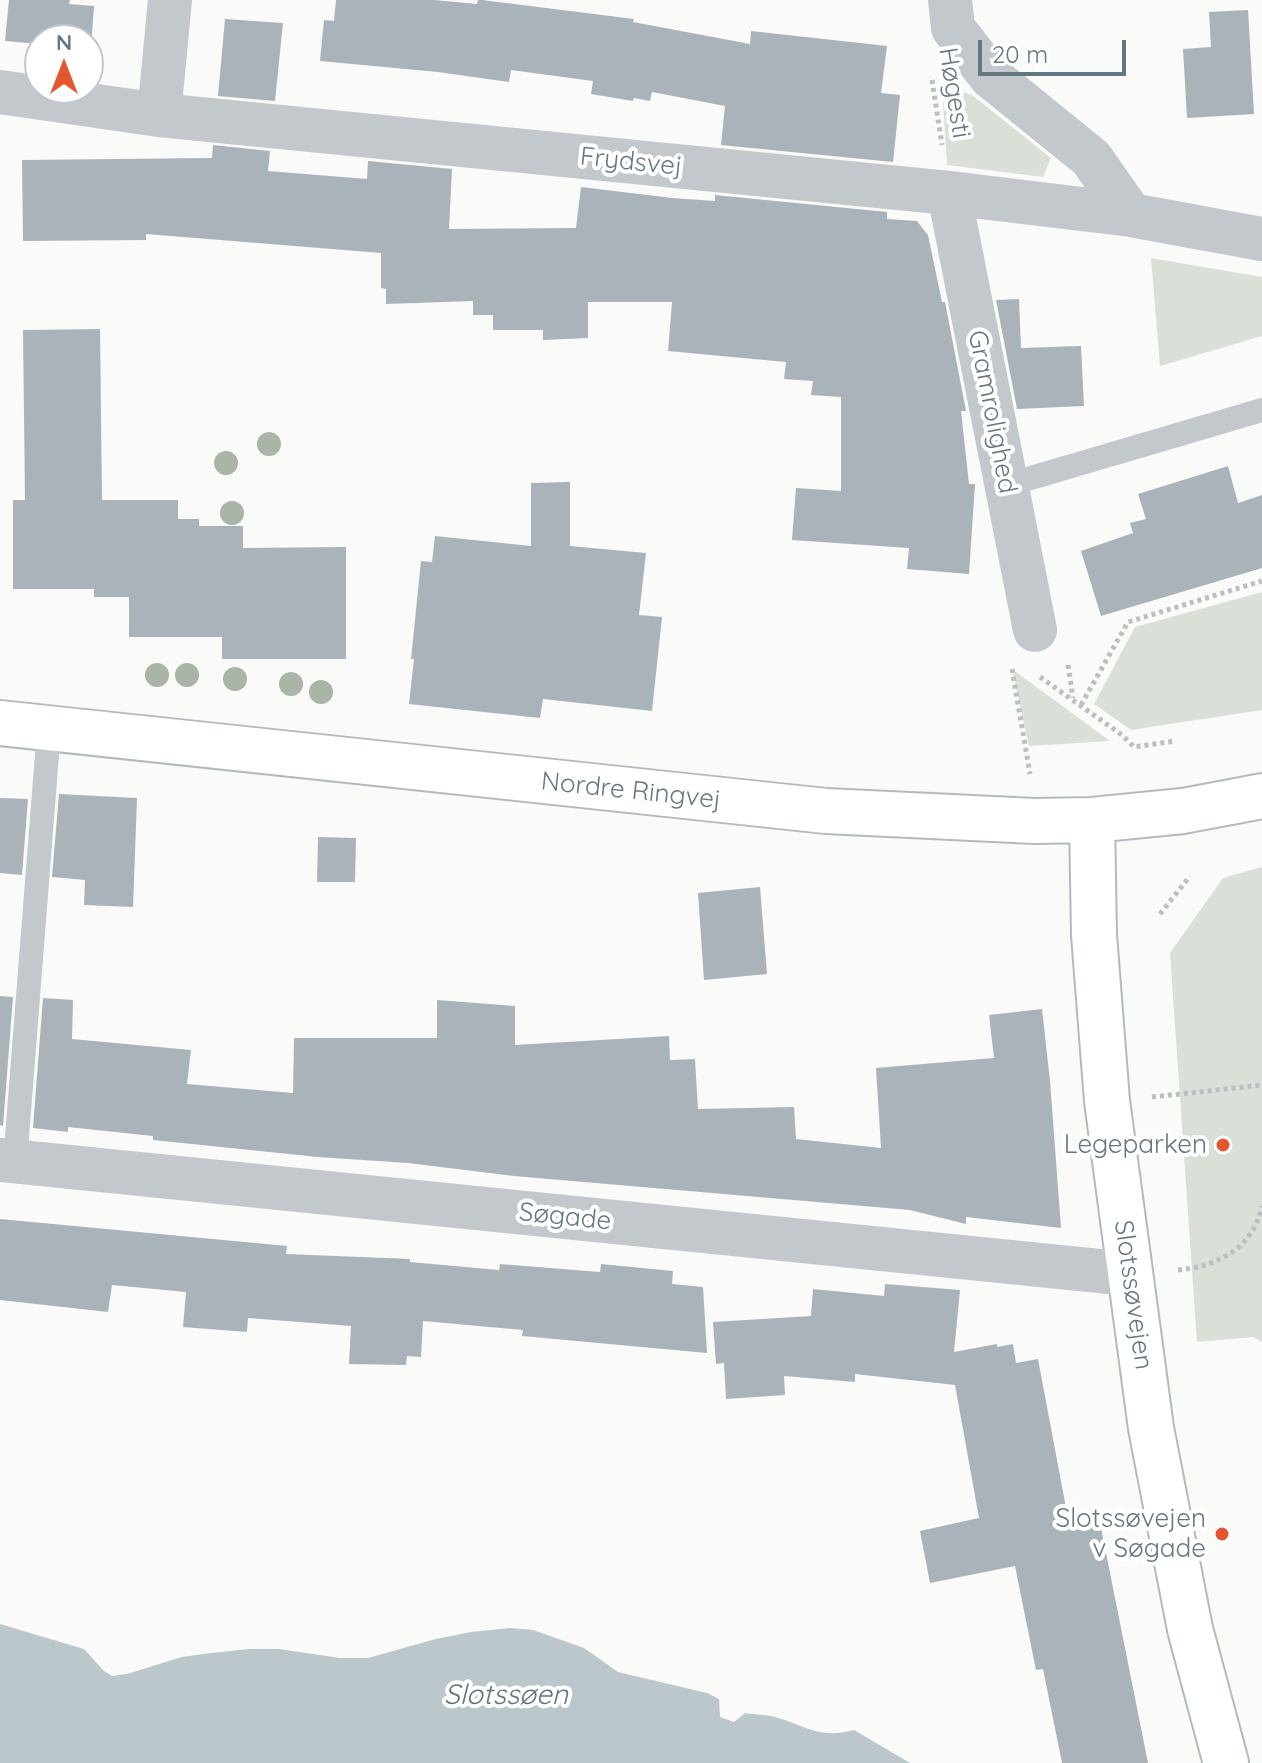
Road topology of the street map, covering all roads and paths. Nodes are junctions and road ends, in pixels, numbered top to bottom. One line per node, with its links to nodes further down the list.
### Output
1 (170, 0): 5 (street)
2 (950, 0): 7 (street)
3 (931, 76): 6 (path, Høgesti)
4 (0, 92): 5 (street, Frydsvej)
5 (159, 115): 6 (street, Frydsvej)
6 (949, 193): 7 (street, Frydsvej); 10 (street, Gramrolighed)
7 (1131, 215): 8 (street, Frydsvej)
8 (1262, 239)
9 (1262, 410): 10 (lane)
10 (1007, 485): 12 (street, Gramrolighed)
11 (1262, 581): 14 (path)
12 (1022, 643): 20 (path)
13 (1035, 674): 14 (path)
14 (1081, 705): 17 (path)
15 (0, 723): 16 (main road, Nordre Ringvej)
16 (49, 729): 20 (main road, Nordre Ringvej); 25 (lane)
17 (1175, 741)
18 (1262, 796): 19 (main road, Nordre Ringvej)
19 (1092, 820): 20 (main road, Nordre Ringvej); 27 (main road, Slotssøvejen)
20 (1038, 821)
21 (1190, 876): 22 (path)
22 (1160, 914)
23 (1262, 1085): 24 (path)
24 (1185, 1093)
25 (8, 1161): 27 (street, Søgade)
26 (1262, 1206): 27 (path)
27 (1129, 1274): 28 (main road, Slotssøvejen)
28 (1226, 1763)

